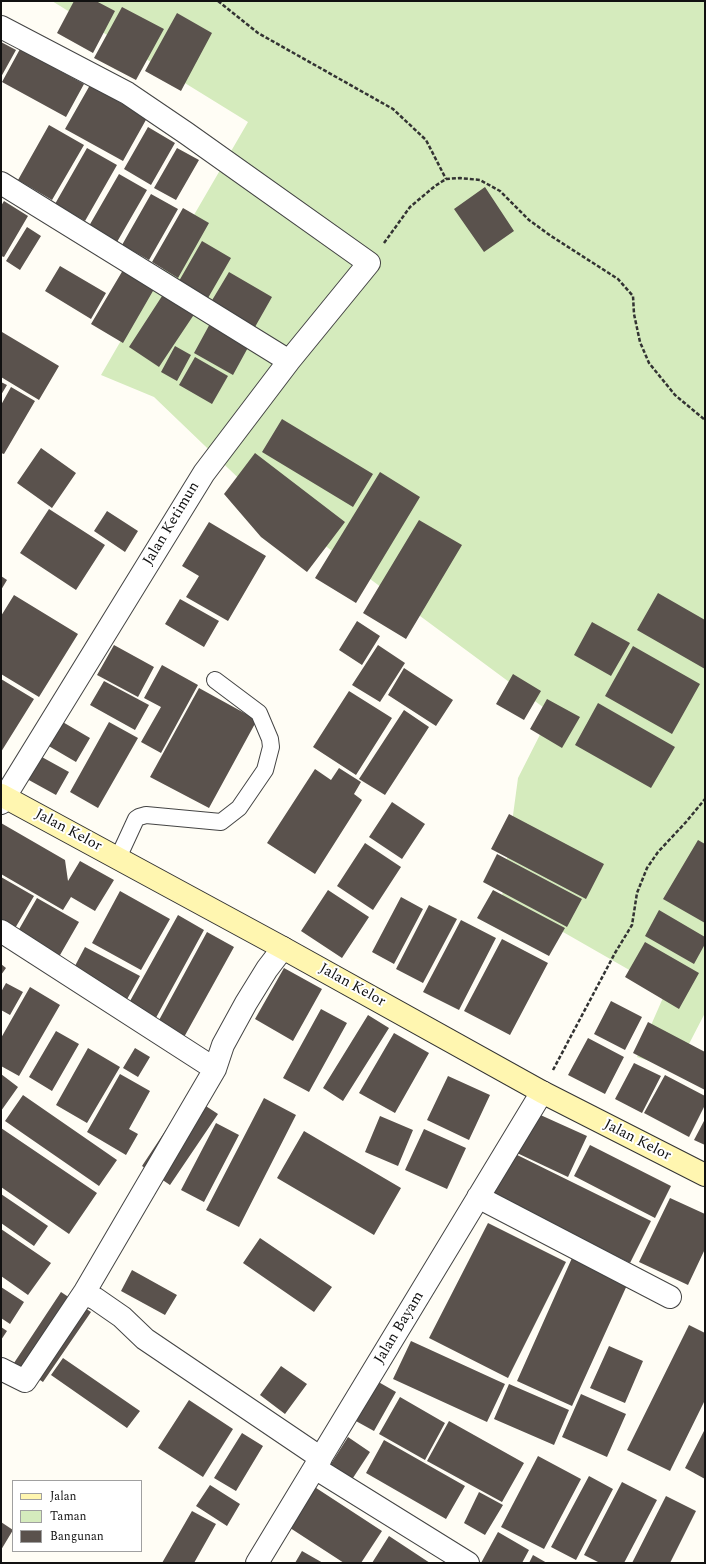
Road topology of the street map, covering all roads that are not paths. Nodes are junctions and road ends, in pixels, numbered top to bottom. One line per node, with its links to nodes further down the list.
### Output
1 (1, 27): 3 (street, Jalan Ketimun)
2 (1, 183): 3 (street)
3 (289, 361): 5 (street, Jalan Ketimun)
4 (215, 680): 6 (lane)
5 (2, 798): 6 (street, Jalan Kelor)
6 (118, 858): 8 (street, Jalan Kelor)
7 (1, 932): 9 (street)
8 (283, 948): 9 (street); 10 (street, Jalan Kelor)
9 (215, 1070): 13 (street)
10 (542, 1092): 11 (street, Jalan Kelor); 12 (street, Jalan Bayam)
11 (705, 1175)
12 (478, 1197): 14 (street); 16 (street, Jalan Bayam)
13 (84, 1293): 15 (street); 16 (street)
14 (670, 1297)
15 (1, 1369)
16 (318, 1463): 17 (street, Jalan Bayam); 18 (street)
17 (258, 1563)
18 (468, 1563)

